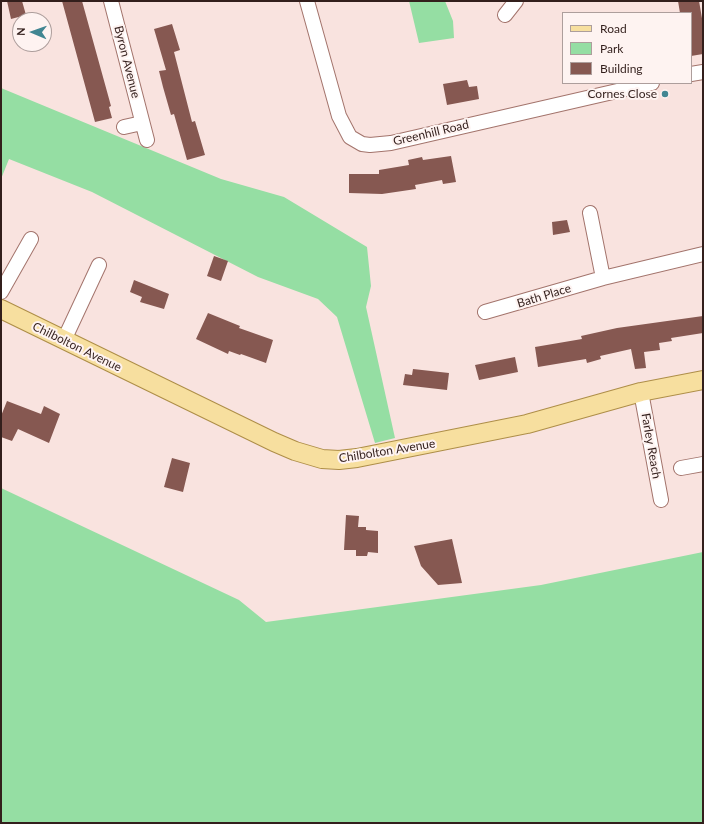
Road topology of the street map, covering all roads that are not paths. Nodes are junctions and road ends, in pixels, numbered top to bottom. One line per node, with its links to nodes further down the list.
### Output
1 (111, 1): 8 (street, Byron Avenue)
2 (307, 1): 7 (street, Greenhill Road)
3 (516, 1): 4 (street)
4 (505, 15)
5 (703, 72): 6 (street)
6 (692, 74)
7 (648, 84)
8 (142, 123): 9 (street); 10 (street, Byron Avenue)
9 (124, 127)
10 (147, 140)
11 (590, 213): 15 (street)
12 (31, 239): 16 (street)
13 (703, 254): 15 (street, Bath Place)
14 (100, 265): 19 (street)
15 (603, 278): 18 (street, Bath Place)
16 (1, 292)
17 (1, 309): 19 (main road, Chilbolton Avenue)
18 (485, 312)
19 (64, 340): 21 (main road, Chilbolton Avenue)
20 (703, 380): 21 (main road, Chilbolton Avenue)
21 (641, 392): 24 (street, Farley Reach)
22 (703, 464): 23 (street)
23 (681, 468)
24 (661, 500)

